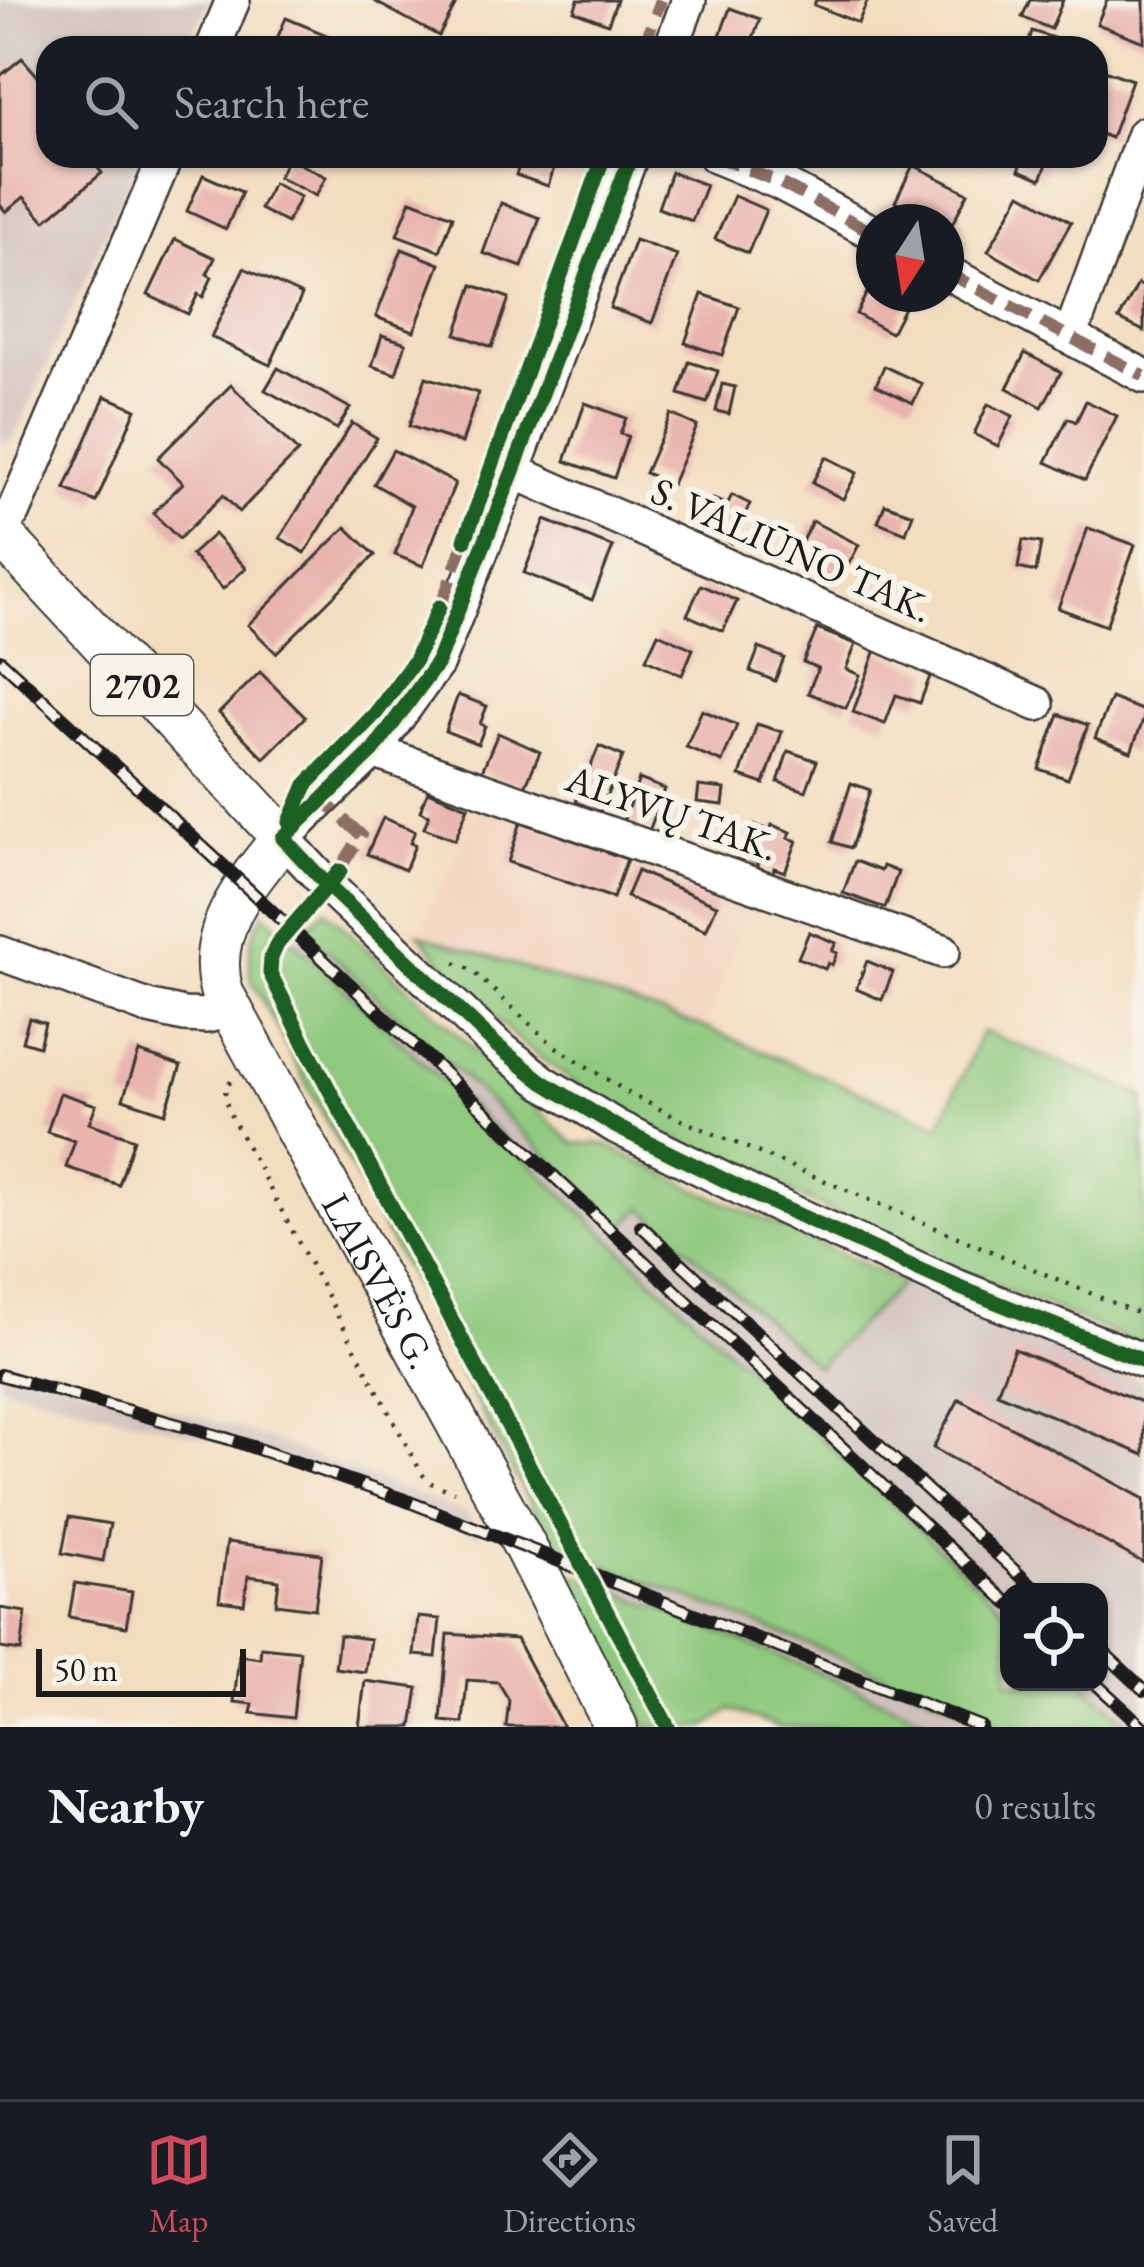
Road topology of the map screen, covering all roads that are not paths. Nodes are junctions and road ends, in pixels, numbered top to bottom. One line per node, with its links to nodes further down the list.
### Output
1 (233, 0): 3 (street)
2 (689, 0): 4 (street)
3 (218, 36)
4 (676, 36)
5 (1144, 134): 11 (street)
6 (161, 168): 14 (street)
7 (627, 168): 13 (street)
8 (744, 168): 9 (street)
9 (856, 223)
10 (964, 282): 11 (street)
11 (1070, 338): 12 (street)
12 (1144, 376)
13 (513, 471): 16 (street, S. VALIŪNO TAK.); 17 (street)
14 (0, 523)
15 (0, 532): 18 (main road, 2702)
16 (1037, 704)
17 (374, 752): 18 (street); 19 (street, ALYVŲ TAK.)
18 (283, 838): 21 (main road, LAISVĖS G.); 22 (street)
19 (943, 951)
20 (0, 953): 21 (street)
21 (230, 1011): 23 (main road, LAISVĖS G.)
22 (1144, 1361)
23 (616, 1727)

